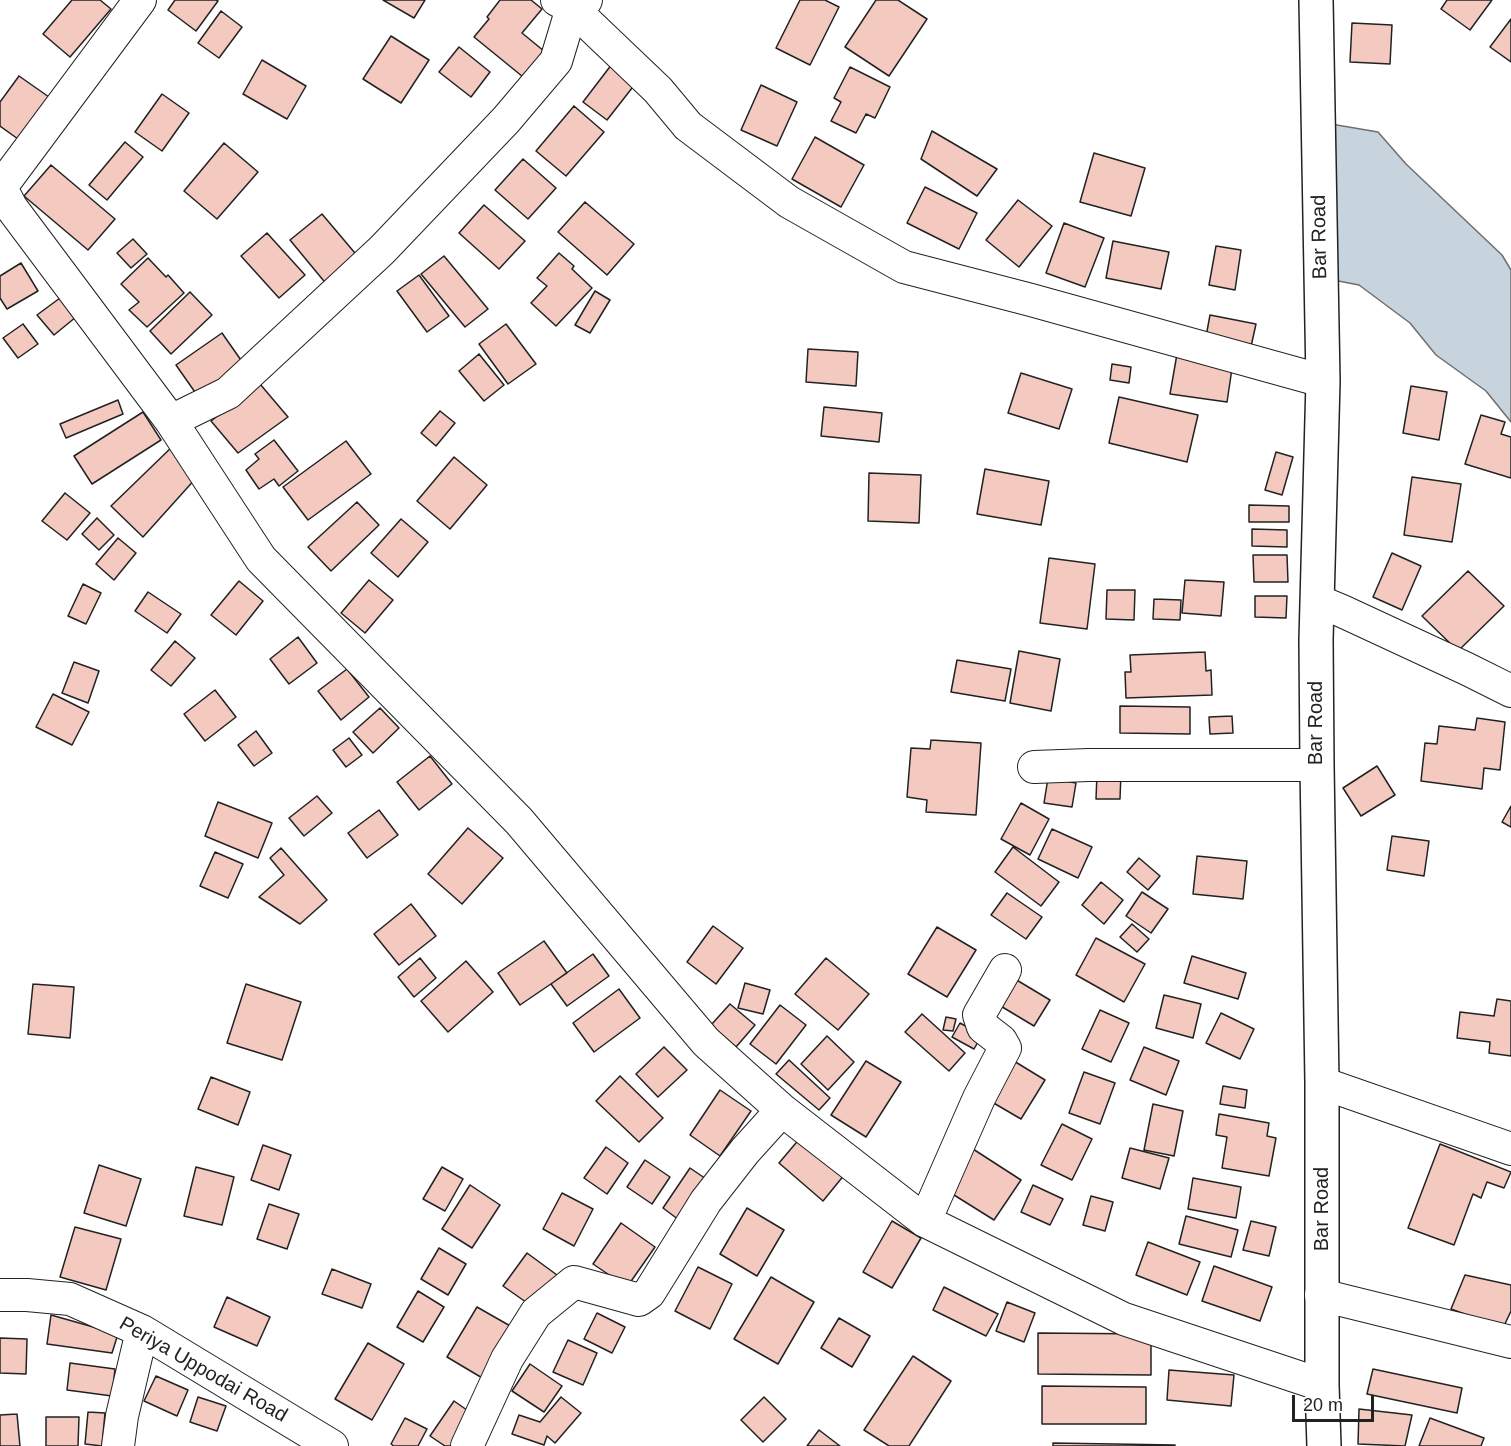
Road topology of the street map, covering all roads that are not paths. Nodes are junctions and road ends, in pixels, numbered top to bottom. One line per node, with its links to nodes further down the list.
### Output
1 (140, 0): 4 (street)
2 (1316, 0): 5 (main road, Bar Road)
3 (572, 3): 5 (street); 6 (street)
4 (0, 186): 6 (street)
5 (1323, 381): 7 (main road, Bar Road)
6 (171, 421): 13 (street)
7 (1318, 601): 8 (street); 9 (main road, Bar Road)
8 (1511, 691)
9 (1317, 765): 10 (street); 12 (main road, Bar Road)
10 (1034, 767)
11 (1005, 970): 15 (street)
12 (1322, 1083): 14 (street); 17 (main road, Bar Road)
13 (782, 1110): 15 (street); 23 (street)
14 (1511, 1149)
15 (925, 1221): 20 (street)
16 (0, 1295): 18 (street, Periya Uppodai Road)
17 (1322, 1295): 19 (street); 20 (main road, Bar Road)
18 (142, 1331): 21 (street); 22 (street, Periya Uppodai Road)
19 (1511, 1342)
20 (1322, 1385): 24 (main road, Bar Road)
21 (118, 1446)
22 (332, 1446)
23 (467, 1446)
24 (1323, 1446)

